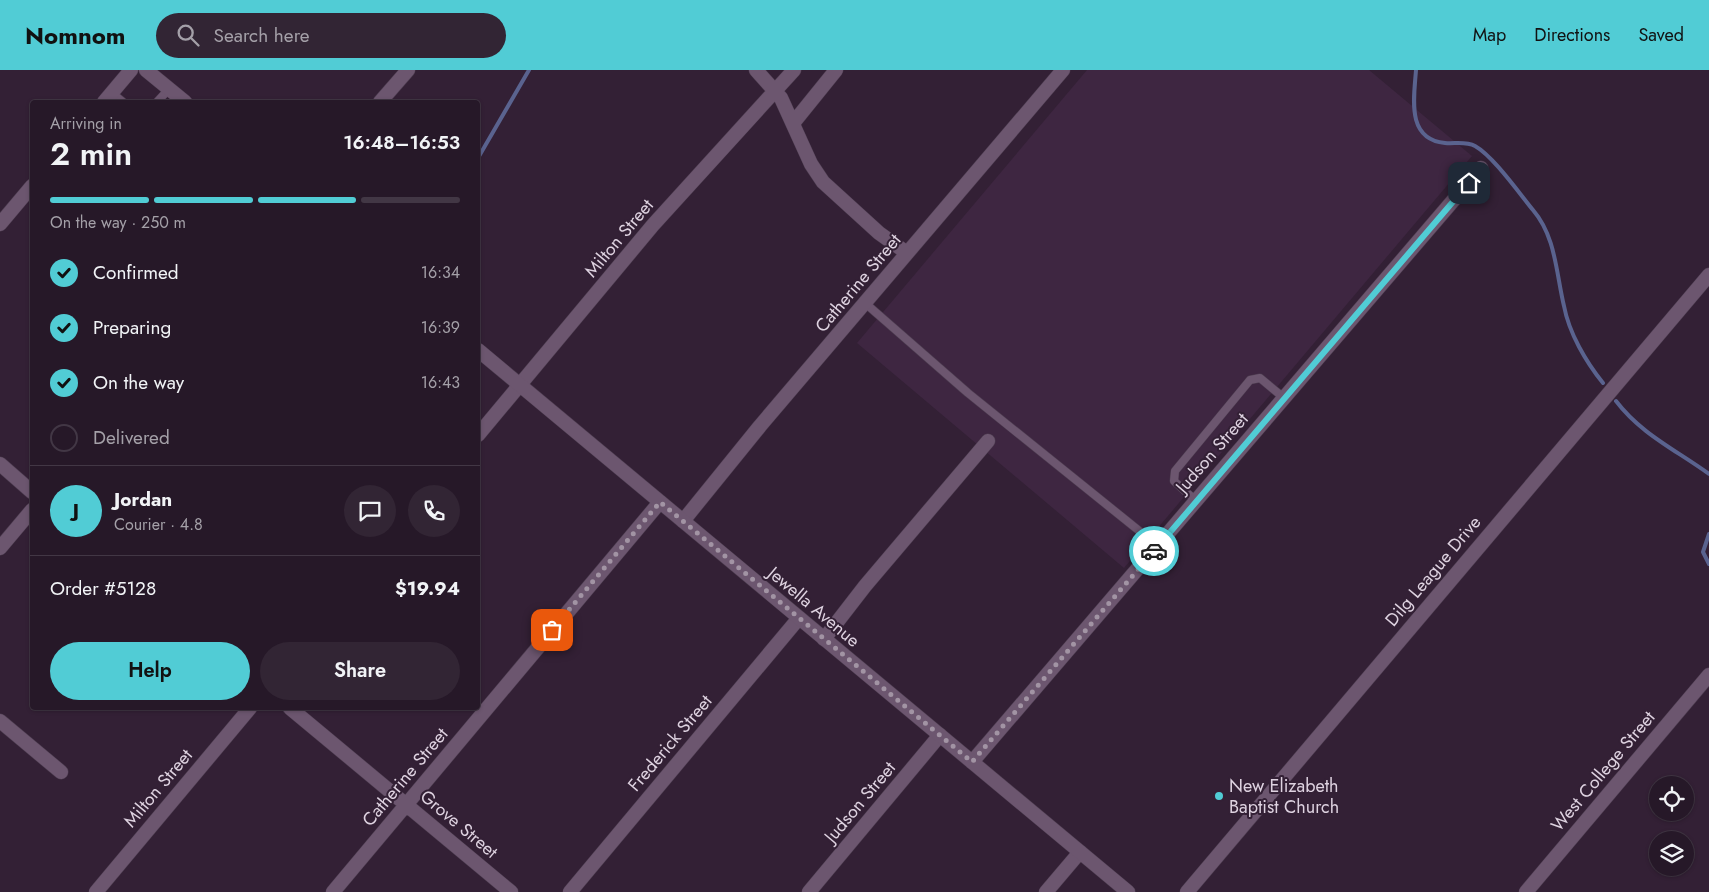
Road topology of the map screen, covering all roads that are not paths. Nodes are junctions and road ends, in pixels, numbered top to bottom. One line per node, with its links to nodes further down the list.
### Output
1 (131, 70): 10 (street)
2 (146, 70): 8 (street)
3 (408, 70): 13 (street)
4 (756, 70): 9 (street)
5 (794, 70): 9 (street, Milton Street)
6 (836, 70): 14 (street)
7 (1063, 70): 18 (street, Catherine Street)
8 (169, 89): 11 (lane); 12 (street)
9 (775, 89): 14 (street); 22 (street, Milton Street)
10 (108, 98)
11 (159, 100)
12 (183, 100)
13 (382, 100)
14 (794, 122): 18 (street)
15 (1481, 168): 23 (street, Judson Street)
16 (30, 188): 17 (street)
17 (0, 224)
18 (907, 253): 20 (street, Catherine Street)
19 (1709, 275): 52 (street, Dilg League Drive)
20 (865, 303): 31 (street, Catherine Street); 32 (lane)
21 (480, 352): 22 (street, Jewella Avenue)
22 (519, 385): 24 (street, Milton Street); 29 (street, Jewella Avenue)
23 (1284, 398): 28 (street, Judson Street); 28 (lane)
24 (480, 433)
25 (988, 441): 35 (street)
26 (0, 464): 27 (street)
27 (30, 490)
28 (1196, 501): 32 (street, Judson Street)
29 (660, 502): 31 (street, Jewella Avenue); 43 (street, Catherine Street)
30 (30, 512): 33 (street)
31 (683, 521): 34 (street, Jewella Avenue)
32 (1158, 546): 41 (street, Judson Street)
33 (0, 548)
34 (799, 618): 35 (street, Jewella Avenue); 48 (street, Frederick Street)
35 (824, 639): 40 (street, Jewella Avenue)
36 (1709, 675): 53 (street, West College Street)
37 (248, 710): 45 (street, Milton Street)
38 (292, 710): 43 (street, Grove Street)
39 (0, 722): 42 (street)
40 (940, 735): 41 (street, Jewella Avenue); 49 (street, Judson Street)
41 (972, 762): 44 (street, Jewella Avenue)
42 (61, 772)
43 (407, 804): 46 (street, Catherine Street); 47 (street, Grove Street)
44 (1080, 852): 50 (street); 51 (street, Jewella Avenue)
45 (96, 892)
46 (333, 892)
47 (511, 892)
48 (570, 892)
49 (809, 892)
50 (1046, 892)
51 (1128, 892)
52 (1187, 892)
53 (1526, 892)

